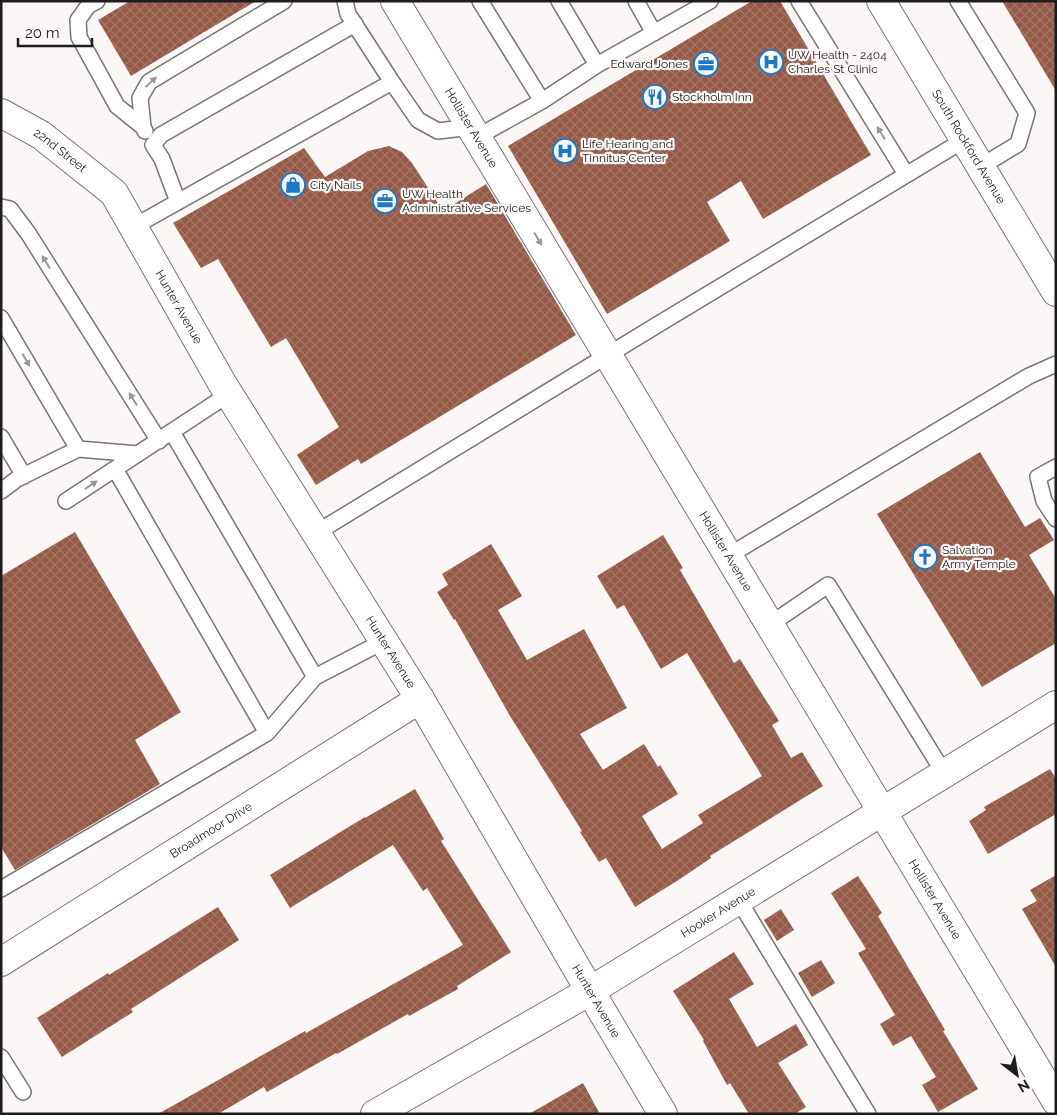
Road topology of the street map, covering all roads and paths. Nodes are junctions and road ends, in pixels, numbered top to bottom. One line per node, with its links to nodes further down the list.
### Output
1 (97, 1): 18 (lane)
2 (284, 1): 18 (lane, one-way to 2)
3 (345, 1): 12 (lane)
4 (395, 1): 19 (street, Hollister Avenue)
5 (480, 1): 16 (lane)
6 (559, 1): 14 (lane)
7 (636, 1): 13 (lane)
8 (710, 1): 13 (lane)
9 (799, 1): 23 (lane, one-way to 9)
10 (882, 1): 20 (street, South Rockford Avenue)
11 (958, 1): 22 (lane)
12 (355, 24): 15 (lane); 21 (lane)
13 (654, 34): 14 (lane)
14 (597, 66): 16 (lane)
15 (392, 82): 19 (lane); 25 (lane)
16 (542, 101): 19 (lane)
17 (1, 113): 24 (street, 22nd Street)
18 (143, 127): 21 (lane)
19 (474, 132): 30 (street, Hollister Avenue, one-way to 30)
20 (964, 140): 22 (street, South Rockford Avenue); 23 (lane)
21 (153, 145): 25 (lane)
22 (980, 167): 28 (street, South Rockford Avenue)
23 (906, 174): 30 (lane)
24 (114, 193): 27 (street, Hunter Avenue)
25 (178, 202): 27 (lane)
26 (1, 206): 35 (lane, one-way to 26)
27 (133, 227): 32 (street, Hunter Avenue)
28 (1056, 292)
29 (1, 318): 36 (lane, one-way to 36)
30 (607, 355): 44 (lane); 45 (street, Hollister Avenue)
31 (1056, 364): 45 (lane)
32 (229, 394): 33 (lane); 44 (street, Hunter Avenue)
33 (172, 432): 35 (lane); 48 (lane)
34 (1, 437): 40 (lane)
35 (158, 440): 37 (lane)
36 (78, 449): 37 (lane); 40 (lane)
37 (138, 454): 39 (lane)
38 (1056, 467): 43 (lane)
39 (116, 469): 42 (lane, one-way to 39); 51 (lane)
40 (24, 476): 41 (lane)
41 (1, 491)
42 (66, 501)
43 (1056, 519)
44 (316, 533): 47 (street, Hunter Avenue)
45 (728, 556): 46 (street, Hollister Avenue)
46 (769, 624): 52 (lane); 53 (street, Hollister Avenue)
47 (384, 641): 48 (lane); 49 (street, Hunter Avenue)
48 (315, 677): 51 (lane)
49 (420, 699): 56 (street, Broadmoor Drive); 57 (street, Hunter Avenue)
50 (1055, 706): 52 (street, Hooker Avenue)
51 (267, 733): 54 (lane)
52 (944, 773): 53 (street, Hooker Avenue)
53 (881, 811): 55 (street, Hooker Avenue); 60 (street, Hollister Avenue)
54 (1, 889)
55 (738, 900): 57 (street, Hooker Avenue); 63 (lane)
56 (1, 962)
57 (590, 991): 61 (street, Hooker Avenue); 62 (street, Hunter Avenue)
58 (1, 1057): 59 (lane)
59 (23, 1092)
60 (1056, 1102)
61 (375, 1114)
62 (664, 1114)
63 (868, 1114)

